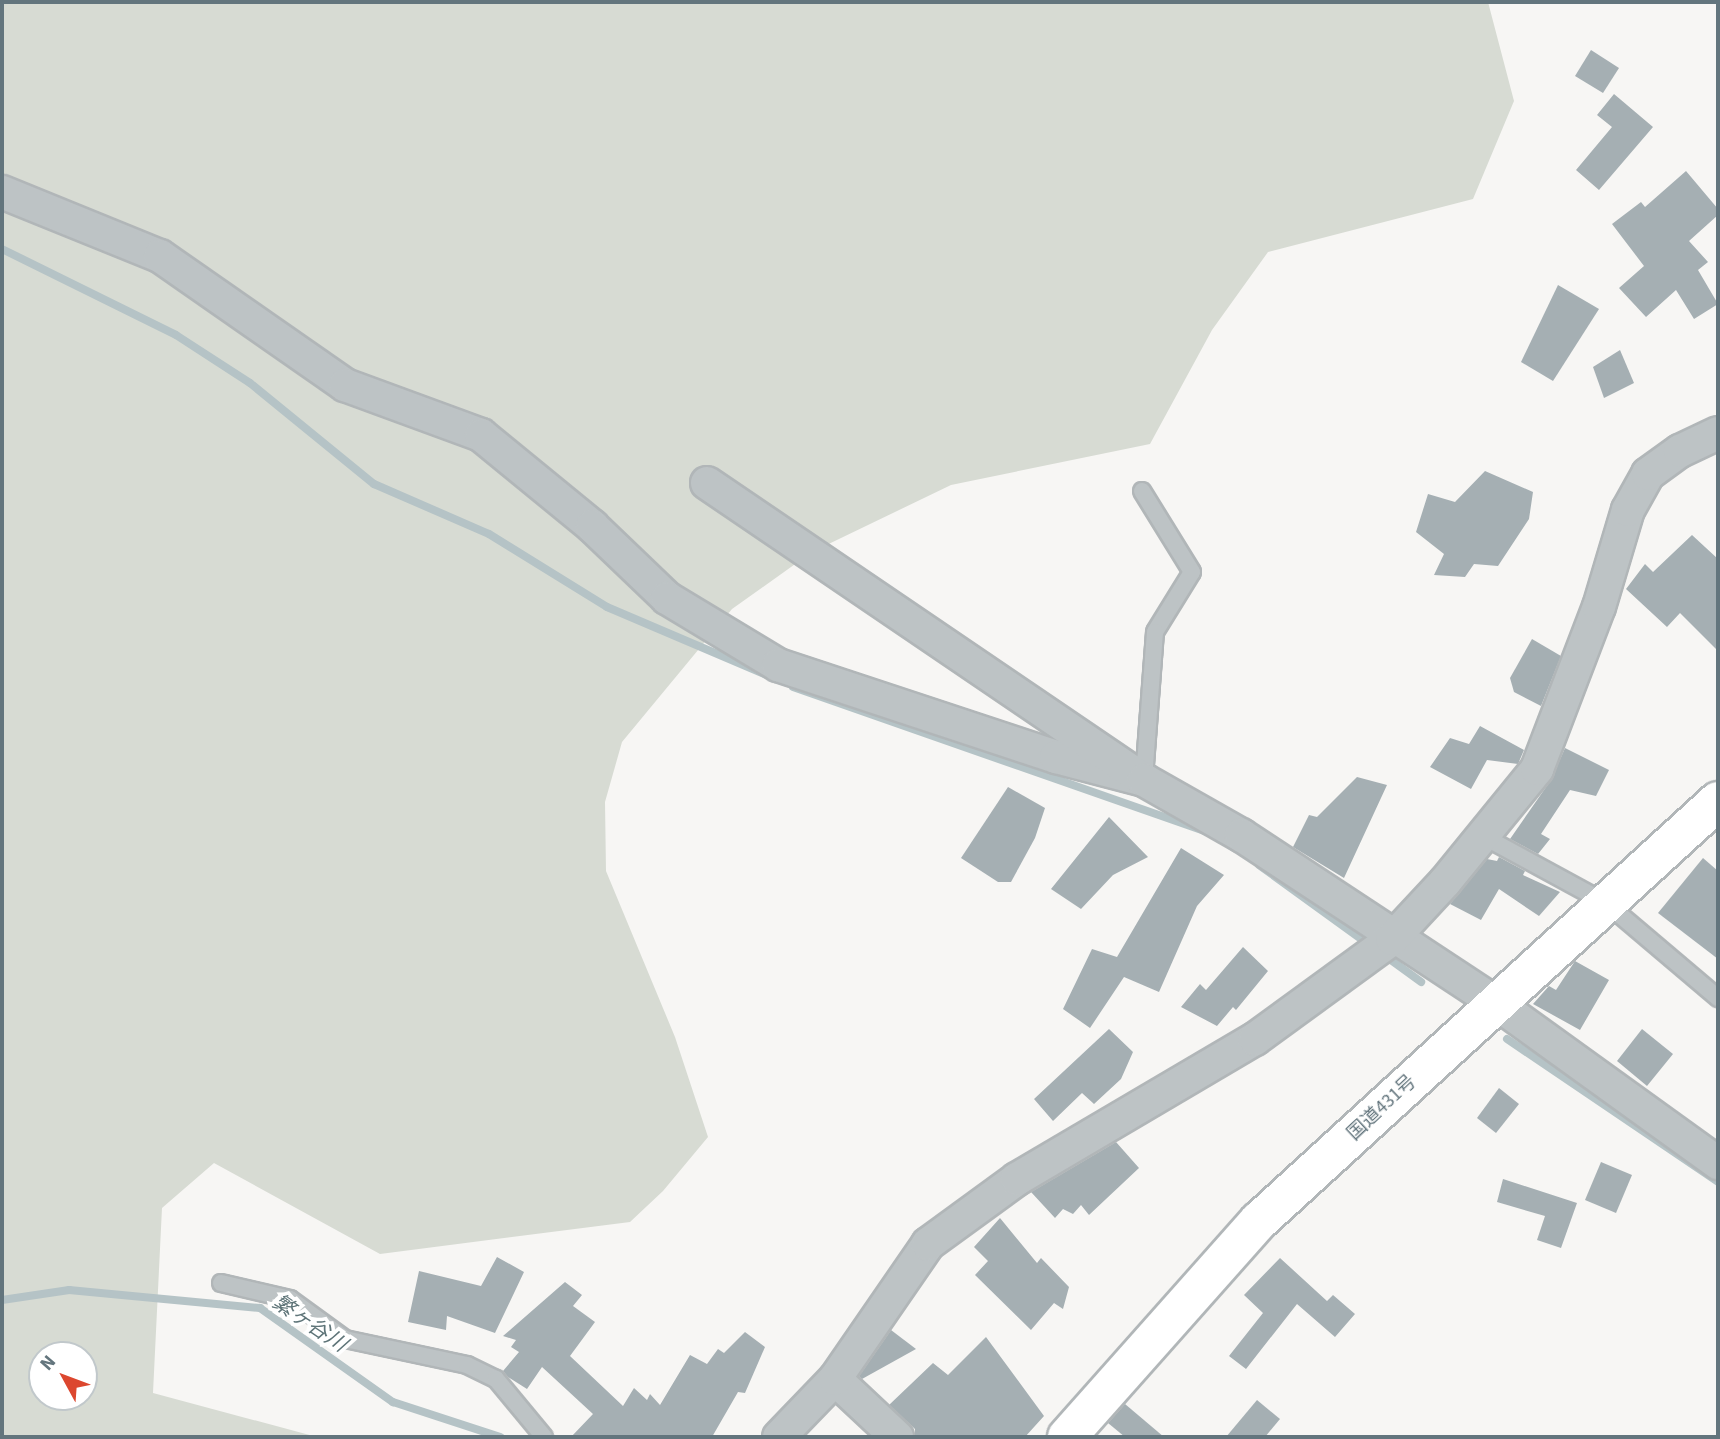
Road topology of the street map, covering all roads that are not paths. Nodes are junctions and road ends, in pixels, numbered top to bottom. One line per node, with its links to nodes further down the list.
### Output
1 (2, 192): 5 (street)
2 (1718, 433): 7 (street)
3 (707, 483): 5 (street)
4 (1142, 491): 5 (lane)
5 (1144, 780): 9 (street)
6 (1718, 801): 8 (highway, 国道431号)
7 (1483, 836): 8 (lane); 9 (street)
8 (1606, 904): 10 (lane); 11 (highway, 国道431号)
9 (1392, 939): 11 (street); 14 (street)
10 (1718, 999)
11 (1496, 1003): 12 (street); 18 (highway, 国道431号)
12 (1718, 1163)
13 (221, 1283): 15 (lane)
14 (835, 1379): 16 (street); 17 (street)
15 (544, 1437)
16 (779, 1437)
17 (897, 1437)
18 (1067, 1437)

